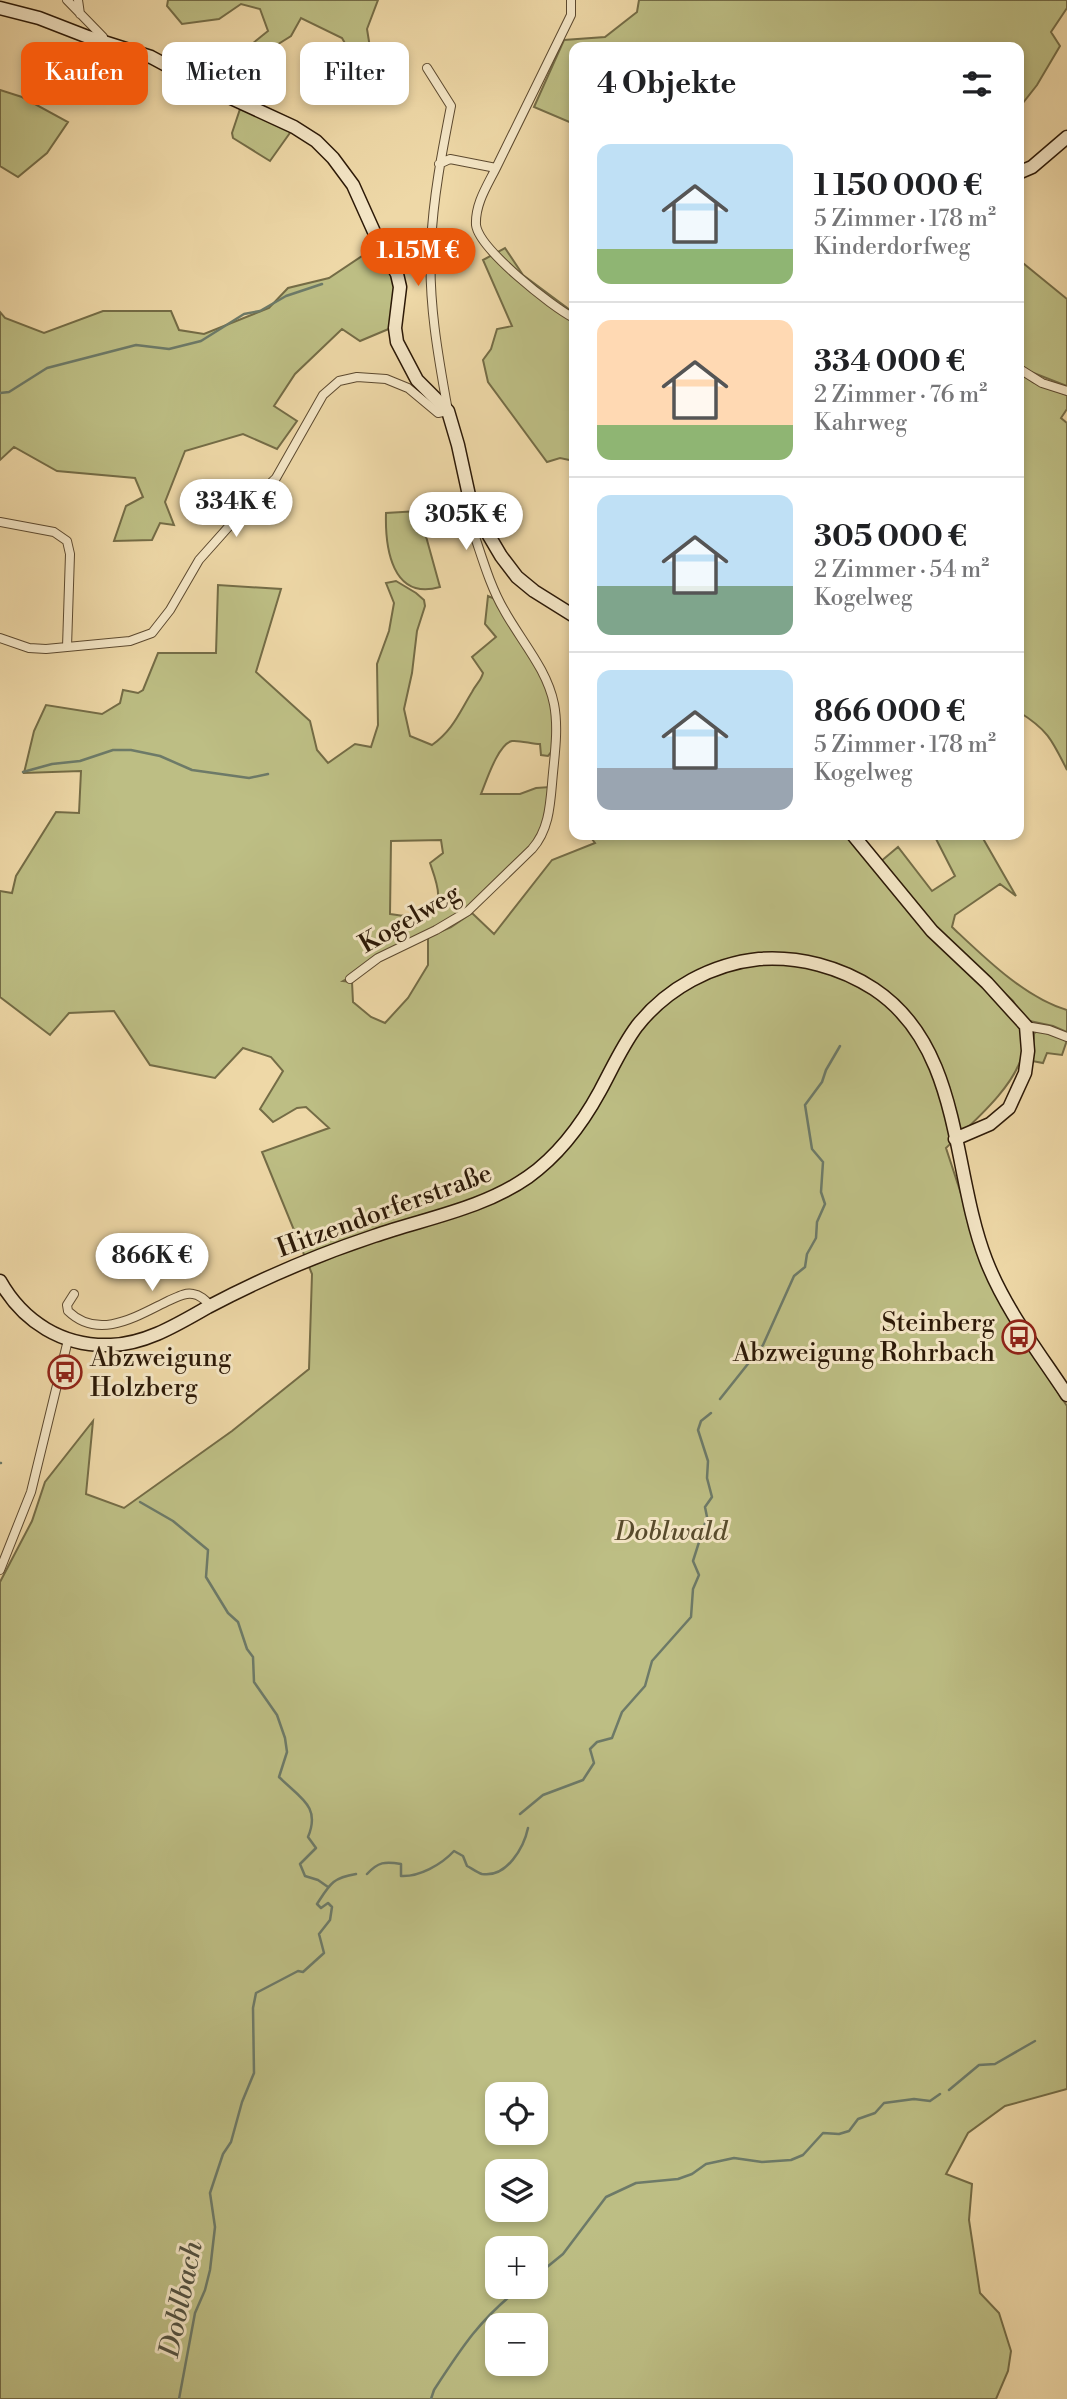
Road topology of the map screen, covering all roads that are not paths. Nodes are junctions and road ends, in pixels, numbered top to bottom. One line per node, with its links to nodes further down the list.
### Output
1 (67, 0): 5 (street)
2 (78, 0): 5 (street)
3 (572, 0): 11 (street)
4 (0, 8): 6 (main road)
5 (80, 14): 6 (street)
6 (104, 42)
7 (148, 56): 16 (main road)
8 (427, 68): 10 (street)
9 (1067, 137): 12 (main road)
10 (439, 164): 11 (street); 16 (street)
11 (496, 168): 13 (street)
12 (1024, 170)
13 (569, 314)
14 (1024, 372): 15 (street)
15 (1067, 391)
16 (448, 411): 17 (main road); 21 (street)
17 (478, 517): 19 (main road); 23 (street, Kogelweg)
18 (0, 522): 21 (street)
19 (569, 613)
20 (0, 638): 21 (street)
21 (67, 646)
22 (857, 840): 24 (main road)
23 (350, 979)
24 (1026, 1026): 25 (street); 26 (main road)
25 (1067, 1037)
26 (955, 1139): 29 (main road, Hitzendorferstraße); 31 (main road, Hitzendorferstraße)
27 (0, 1281): 30 (main road, Hitzendorferstraße)
28 (74, 1294): 29 (street)
29 (211, 1306): 30 (main road, Hitzendorferstraße)
30 (68, 1340): 32 (street)
31 (1067, 1395)
32 (0, 1570)

